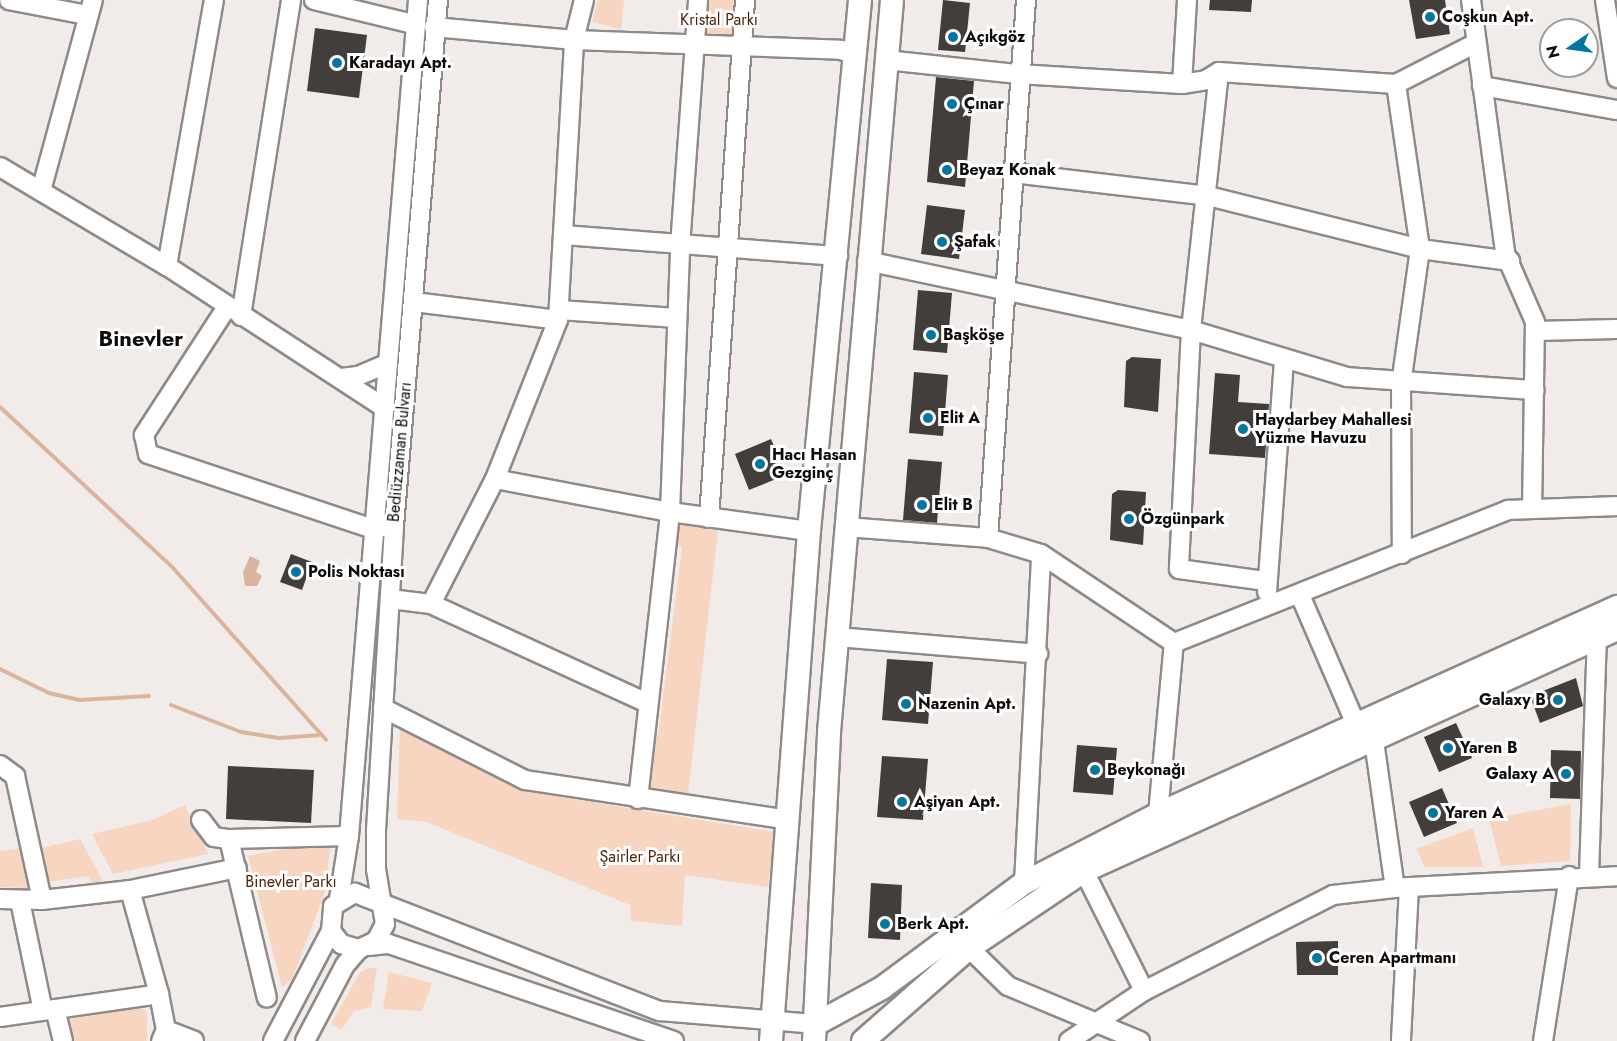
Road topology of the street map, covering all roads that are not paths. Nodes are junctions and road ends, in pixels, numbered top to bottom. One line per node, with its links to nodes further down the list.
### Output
1 (9, 0): 16 (street)
2 (214, 0): 43 (street)
3 (291, 0): 46 (street)
4 (314, 0): 17 (street)
5 (418, 0): 17 (street, Bediüzzaman Bulvarı)
6 (438, 0): 18 (street, Bediüzzaman Bulvarı)
7 (584, 0): 19 (street)
8 (698, 0): 21 (street)
9 (745, 0): 22 (street)
10 (860, 0): 23 (main road)
11 (892, 0): 24 (main road)
12 (1026, 0): 26 (street)
13 (1187, 0): 28 (street)
14 (1471, 0): 20 (street)
15 (1605, 0): 27 (street)
16 (90, 8): 34 (street)
17 (413, 24): 53 (street, Bediüzzaman Bulvarı)
18 (434, 27): 19 (street); 45 (street, Bediüzzaman Bulvarı)
19 (574, 40): 21 (street); 36 (street)
20 (1476, 43): 29 (street); 30 (street)
21 (694, 45): 22 (street); 37 (street)
22 (740, 48): 23 (street); 38 (street)
23 (855, 55): 40 (main road)
24 (886, 60): 26 (street); 41 (main road)
25 (1220, 72): 28 (street); 29 (street); 35 (street)
26 (1018, 74): 28 (street); 33 (street)
27 (1617, 78)
28 (1182, 84)
29 (1396, 84): 39 (street)
30 (1482, 86): 31 (street); 42 (street)
31 (1617, 110)
32 (0, 167): 34 (street)
33 (1013, 173): 35 (street); 44 (street)
34 (41, 191): 43 (street)
35 (1209, 196): 39 (street); 50 (street)
36 (563, 234): 37 (street); 47 (street)
37 (680, 246): 38 (street); 48 (street)
38 (728, 249): 40 (street); 62 (street)
39 (1420, 249): 42 (street); 55 (street)
40 (838, 256): 66 (main road)
41 (867, 261): 44 (street); 64 (main road)
42 (1509, 261): 51 (street)
43 (167, 266): 46 (street)
44 (1007, 292): 50 (street); 67 (street)
45 (414, 302): 47 (street); 63 (street, Bediüzzaman Bulvarı)
46 (234, 311): 54 (street); 65 (street)
47 (558, 315): 48 (street); 58 (street)
48 (677, 318): 61 (street)
49 (1617, 329): 51 (street)
50 (1191, 330): 52 (street); 70 (street)
51 (1535, 330): 56 (street)
52 (1284, 359): 55 (street); 70 (street)
53 (386, 364): 54 (street); 57 (street, Bediüzzaman Bulvarı)
54 (341, 378): 57 (street)
55 (1401, 384): 56 (street); 69 (street)
56 (1534, 390): 59 (street)
57 (382, 406): 65 (street, Bediüzzaman Bulvarı)
58 (495, 479): 61 (street); 73 (street)
59 (1532, 506): 60 (street); 69 (street)
60 (1617, 506)
61 (670, 512): 62 (street); 80 (street)
62 (709, 518): 66 (street)
63 (394, 526): 65 (street); 72 (street, Bediüzzaman Bulvarı)
64 (846, 527): 67 (street); 77 (main road)
65 (371, 528): 89 (street, Bediüzzaman Bulvarı)
66 (808, 531): 88 (main road)
67 (988, 538): 68 (street)
68 (1041, 554): 78 (street); 79 (street)
69 (1402, 554): 71 (street)
70 (1266, 581): 74 (street)
71 (1300, 595): 74 (street); 82 (street)
72 (390, 600): 73 (street); 81 (street, Bediüzzaman Bulvarı)
73 (431, 604): 80 (street)
74 (1269, 606): 78 (street)
75 (1617, 607): 82 (main road)
76 (1607, 634): 83 (main road); 93 (street)
77 (837, 637): 79 (street); 107 (main road)
78 (1174, 643): 86 (street)
79 (1038, 654): 96 (street)
80 (645, 702): 85 (street)
81 (383, 708): 85 (street); 103 (street, Bediüzzaman Bulvarı)
82 (1354, 722): 86 (main road)
83 (1374, 741): 92 (main road); 97 (street)
84 (0, 765): 101 (street)
85 (638, 800): 88 (street)
86 (1158, 814): 96 (main road)
87 (201, 820): 90 (street)
88 (788, 820): 115 (main road)
89 (349, 836): 90 (street); 100 (street, Bediüzzaman Bulvarı)
90 (229, 839): 91 (street)
91 (237, 868): 98 (street); 110 (street)
92 (1084, 871): 106 (main road); 108 (street)
93 (1589, 875): 94 (street); 95 (street)
94 (1569, 876): 97 (street); 128 (street)
95 (1617, 876)
96 (1024, 883): 112 (main road)
97 (1402, 888): 108 (street); 127 (street)
98 (130, 890): 101 (street); 109 (street)
99 (0, 898): 102 (street)
100 (339, 899): 103 (street); 104 (street)
101 (42, 900): 102 (street)
102 (20, 901): 111 (street)
103 (380, 905): 105 (street); 115 (street)
104 (331, 930): 105 (street); 121 (street)
105 (364, 948): 118 (street); 122 (street)
106 (969, 948): 114 (street); 124 (main road)
107 (818, 978): 112 (main road); 116 (main road)
108 (1144, 991): 114 (street)
109 (159, 994): 111 (street); 117 (street)
110 (267, 998)
111 (49, 1010): 113 (street); 119 (street)
112 (849, 1010): 116 (main road)
113 (0, 1017)
114 (1095, 1020): 125 (street); 126 (street)
115 (772, 1031): 116 (street)
116 (815, 1032)
117 (163, 1036): 120 (street)
118 (638, 1036): 123 (street)
119 (63, 1041)
120 (194, 1041)
121 (273, 1041)
122 (305, 1041)
123 (674, 1041)
124 (863, 1041)
125 (1069, 1041)
126 (1140, 1041)
127 (1401, 1041)
128 (1543, 1041)

